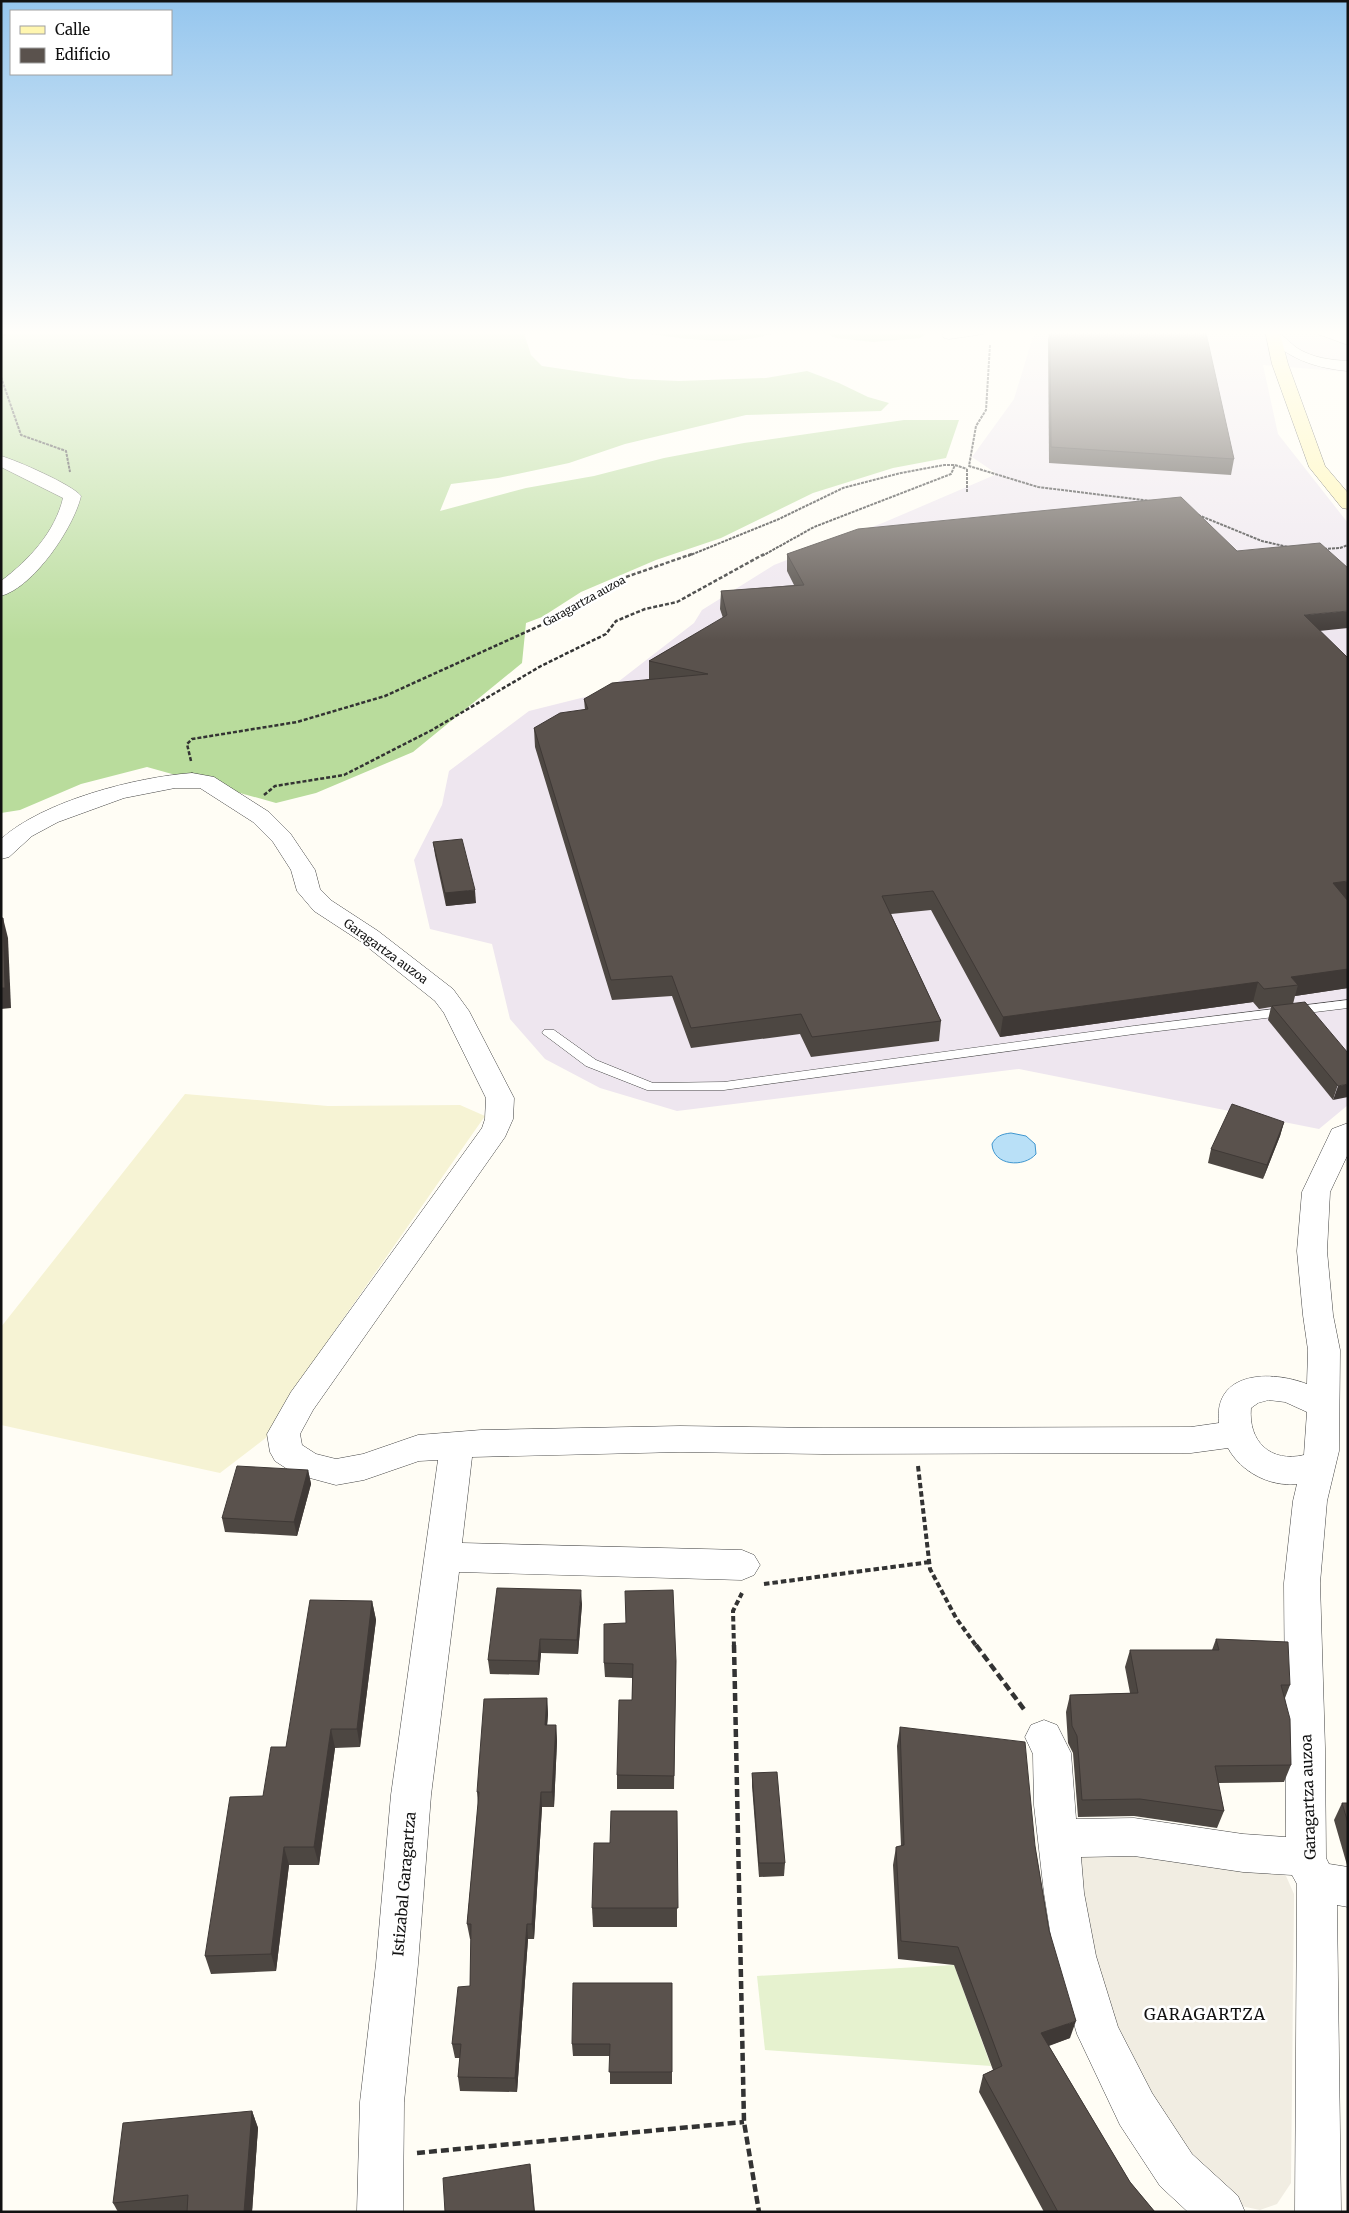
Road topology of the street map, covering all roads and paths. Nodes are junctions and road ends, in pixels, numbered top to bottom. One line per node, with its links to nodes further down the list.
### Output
1 (21, 433): 8 (path)
2 (975, 433): 6 (path)
3 (1305, 433): 10 (main road)
4 (1, 461): 8 (street)
5 (955, 465): 6 (path, Garagartza auzoa); 16 (path, Garagartza auzoa); 17 (path)
6 (968, 467): 7 (path); 9 (path, Garagartza auzoa)
7 (966, 492)
8 (68, 494): 15 (street)
9 (1154, 502)
10 (1348, 504)
11 (1195, 514): 13 (path)
12 (1348, 545): 14 (path)
13 (1291, 547)
14 (1320, 549)
15 (1, 590)
16 (206, 782): 17 (street, Garagartza auzoa); 18 (street, Garagartza auzoa)
17 (248, 807): 25 (street, Garagartza auzoa)
18 (1, 852)
19 (1348, 1004): 20 (lane)
20 (549, 1033)
21 (1348, 1132): 22 (street, Garagartza auzoa)
22 (1324, 1406): 23 (street); 26 (street, Garagartza auzoa)
23 (1236, 1434): 24 (street); 26 (street)
24 (916, 1441): 25 (street); 28 (path)
25 (457, 1445): 27 (street, Istizabal Garagartza)
26 (1314, 1483): 32 (street, Garagartza auzoa)
27 (443, 1557): 29 (street); 34 (street, Istizabal Garagartza)
28 (930, 1562): 29 (path); 30 (path)
29 (749, 1580): 33 (path)
30 (1044, 1737): 31 (street)
31 (1059, 1838): 32 (street); 37 (street)
32 (1324, 1877): 38 (street, Garagartza auzoa)
33 (744, 2122): 34 (path); 36 (path)
34 (380, 2157): 35 (street, Istizabal Garagartza)
35 (380, 2212)
36 (759, 2212)
37 (1222, 2212)
38 (1318, 2212)

